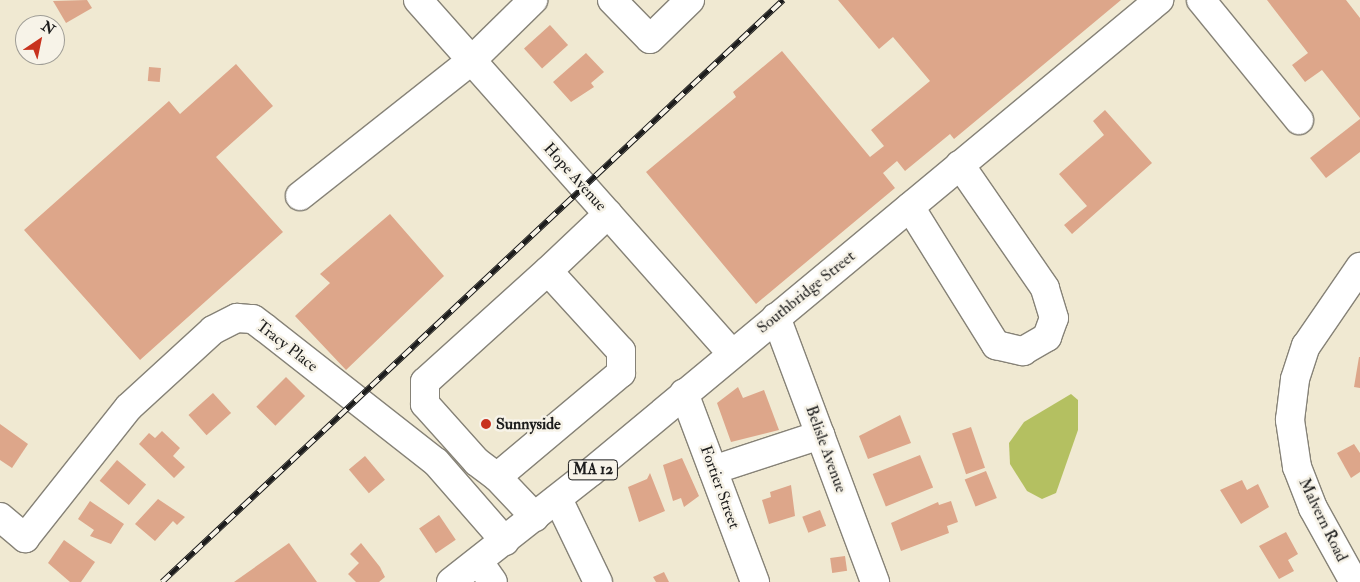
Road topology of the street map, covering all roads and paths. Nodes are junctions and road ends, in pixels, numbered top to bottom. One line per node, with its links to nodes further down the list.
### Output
1 (418, 0): 7 (street, Hope Avenue)
2 (533, 0): 7 (street)
3 (612, 0): 4 (street)
4 (690, 0)
5 (1160, 0): 9 (street, Southbridge Street)
6 (1201, 0): 8 (street)
7 (472, 60): 10 (street); 12 (street, Hope Avenue)
8 (1299, 120)
9 (960, 165): 11 (street, Southbridge Street); 11 (street)
10 (300, 196)
11 (910, 207): 15 (street, Southbridge Street)
12 (608, 214): 14 (street); 16 (street, Hope Avenue)
13 (1360, 267): 30 (street, Malvern Road)
14 (548, 271): 20 (street); 20 (street)
15 (776, 317): 16 (street, Southbridge Street); 18 (street, Belisle Avenue)
16 (731, 353): 17 (street, Southbridge Street / MA 12)
17 (684, 393): 19 (street, Fortier Street); 21 (street, Southbridge Street / MA 12)
18 (820, 435): 19 (street); 29 (street, Belisle Avenue)
19 (713, 470): 28 (street, Fortier Street)
20 (497, 477): 23 (street)
21 (558, 499): 23 (street, Southbridge Street / MA 12); 27 (street)
22 (0, 517): 24 (street, Tracy Place)
23 (535, 517): 24 (street, Southbridge Street / MA 12)
24 (506, 541): 25 (street, Southbridge Street / MA 12)
25 (486, 572): 26 (street, Southbridge Street / MA 12)
26 (451, 582)
27 (598, 582)
28 (755, 582)
29 (875, 582)
30 (1354, 582)

